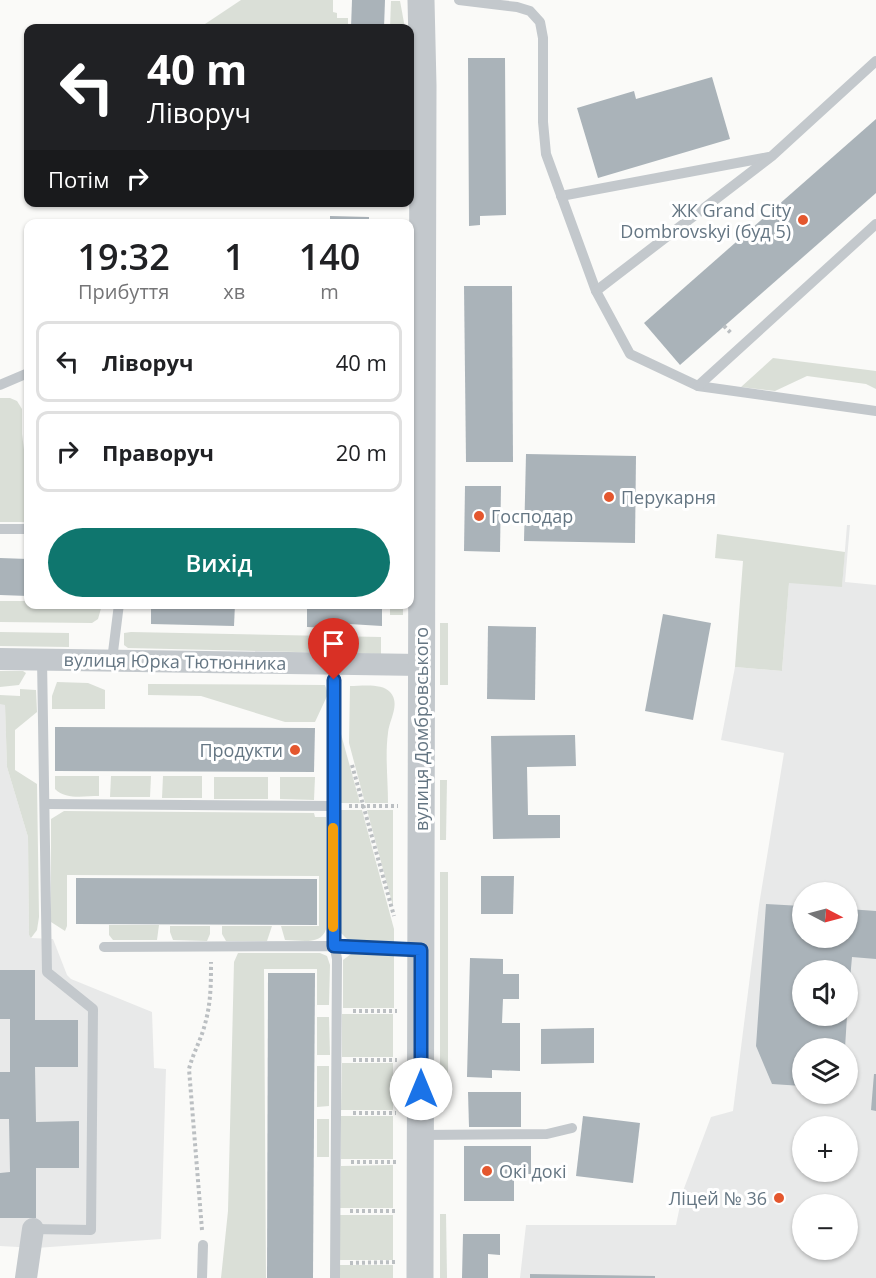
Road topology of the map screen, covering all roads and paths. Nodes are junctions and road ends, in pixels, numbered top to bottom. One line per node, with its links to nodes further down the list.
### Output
1 (421, 0): 4 (street, вулиця Домбровського)
2 (459, 0): 7 (lane)
3 (876, 61): 5 (lane)
4 (416, 85): 6 (street, вулиця Домбровського)
5 (772, 156): 7 (lane); 9 (lane)
6 (416, 181): 10 (street, вулиця Домбровського)
7 (561, 196): 9 (lane)
8 (876, 224): 13 (lane)
9 (596, 291): 13 (lane)
10 (416, 296): 15 (street, вулиця Домбровського)
11 (24, 375): 12 (lane)
12 (0, 385)
13 (698, 386): 14 (lane)
14 (876, 411)
15 (416, 472): 23 (street, вулиця Домбровського)
16 (0, 529): 17 (lane)
17 (24, 529)
18 (118, 609): 21 (lane)
19 (0, 659): 20 (street, вулиця Юрка Тютюнника)
20 (42, 659): 21 (street, вулиця Юрка Тютюнника); 25 (lane)
21 (112, 660): 22 (street, вулиця Юрка Тютюнника)
22 (334, 663): 23 (street, вулиця Юрка Тютюнника); 26 (lane)
23 (421, 665): 33 (street, вулиця Домбровського)
24 (352, 764): 27 (path)
25 (46, 804): 26 (lane); 44 (lane)
26 (333, 806): 27 (path); 31 (lane)
27 (364, 806): 28 (path); 29 (path)
28 (398, 806)
29 (395, 919)
30 (211, 946): 31 (lane); 32 (lane); 45 (path)
31 (334, 946): 33 (lane); 34 (lane)
32 (104, 947)
33 (421, 950): 39 (street, вулиця Домбровського)
34 (336, 1060): 35 (path); 36 (lane)
35 (397, 1060)
36 (335, 1113): 37 (path); 40 (lane)
37 (397, 1113)
38 (572, 1128): 39 (lane)
39 (421, 1135): 51 (street, вулиця Домбровського)
40 (335, 1162): 41 (path); 42 (lane)
41 (397, 1162)
42 (335, 1211): 43 (path); 47 (lane)
43 (397, 1211)
44 (33, 1229): 48 (street)
45 (203, 1245): 49 (lane)
46 (397, 1262): 47 (path)
47 (334, 1263): 50 (lane)
48 (26, 1278)
49 (202, 1278)
50 (334, 1278)
51 (420, 1278)

